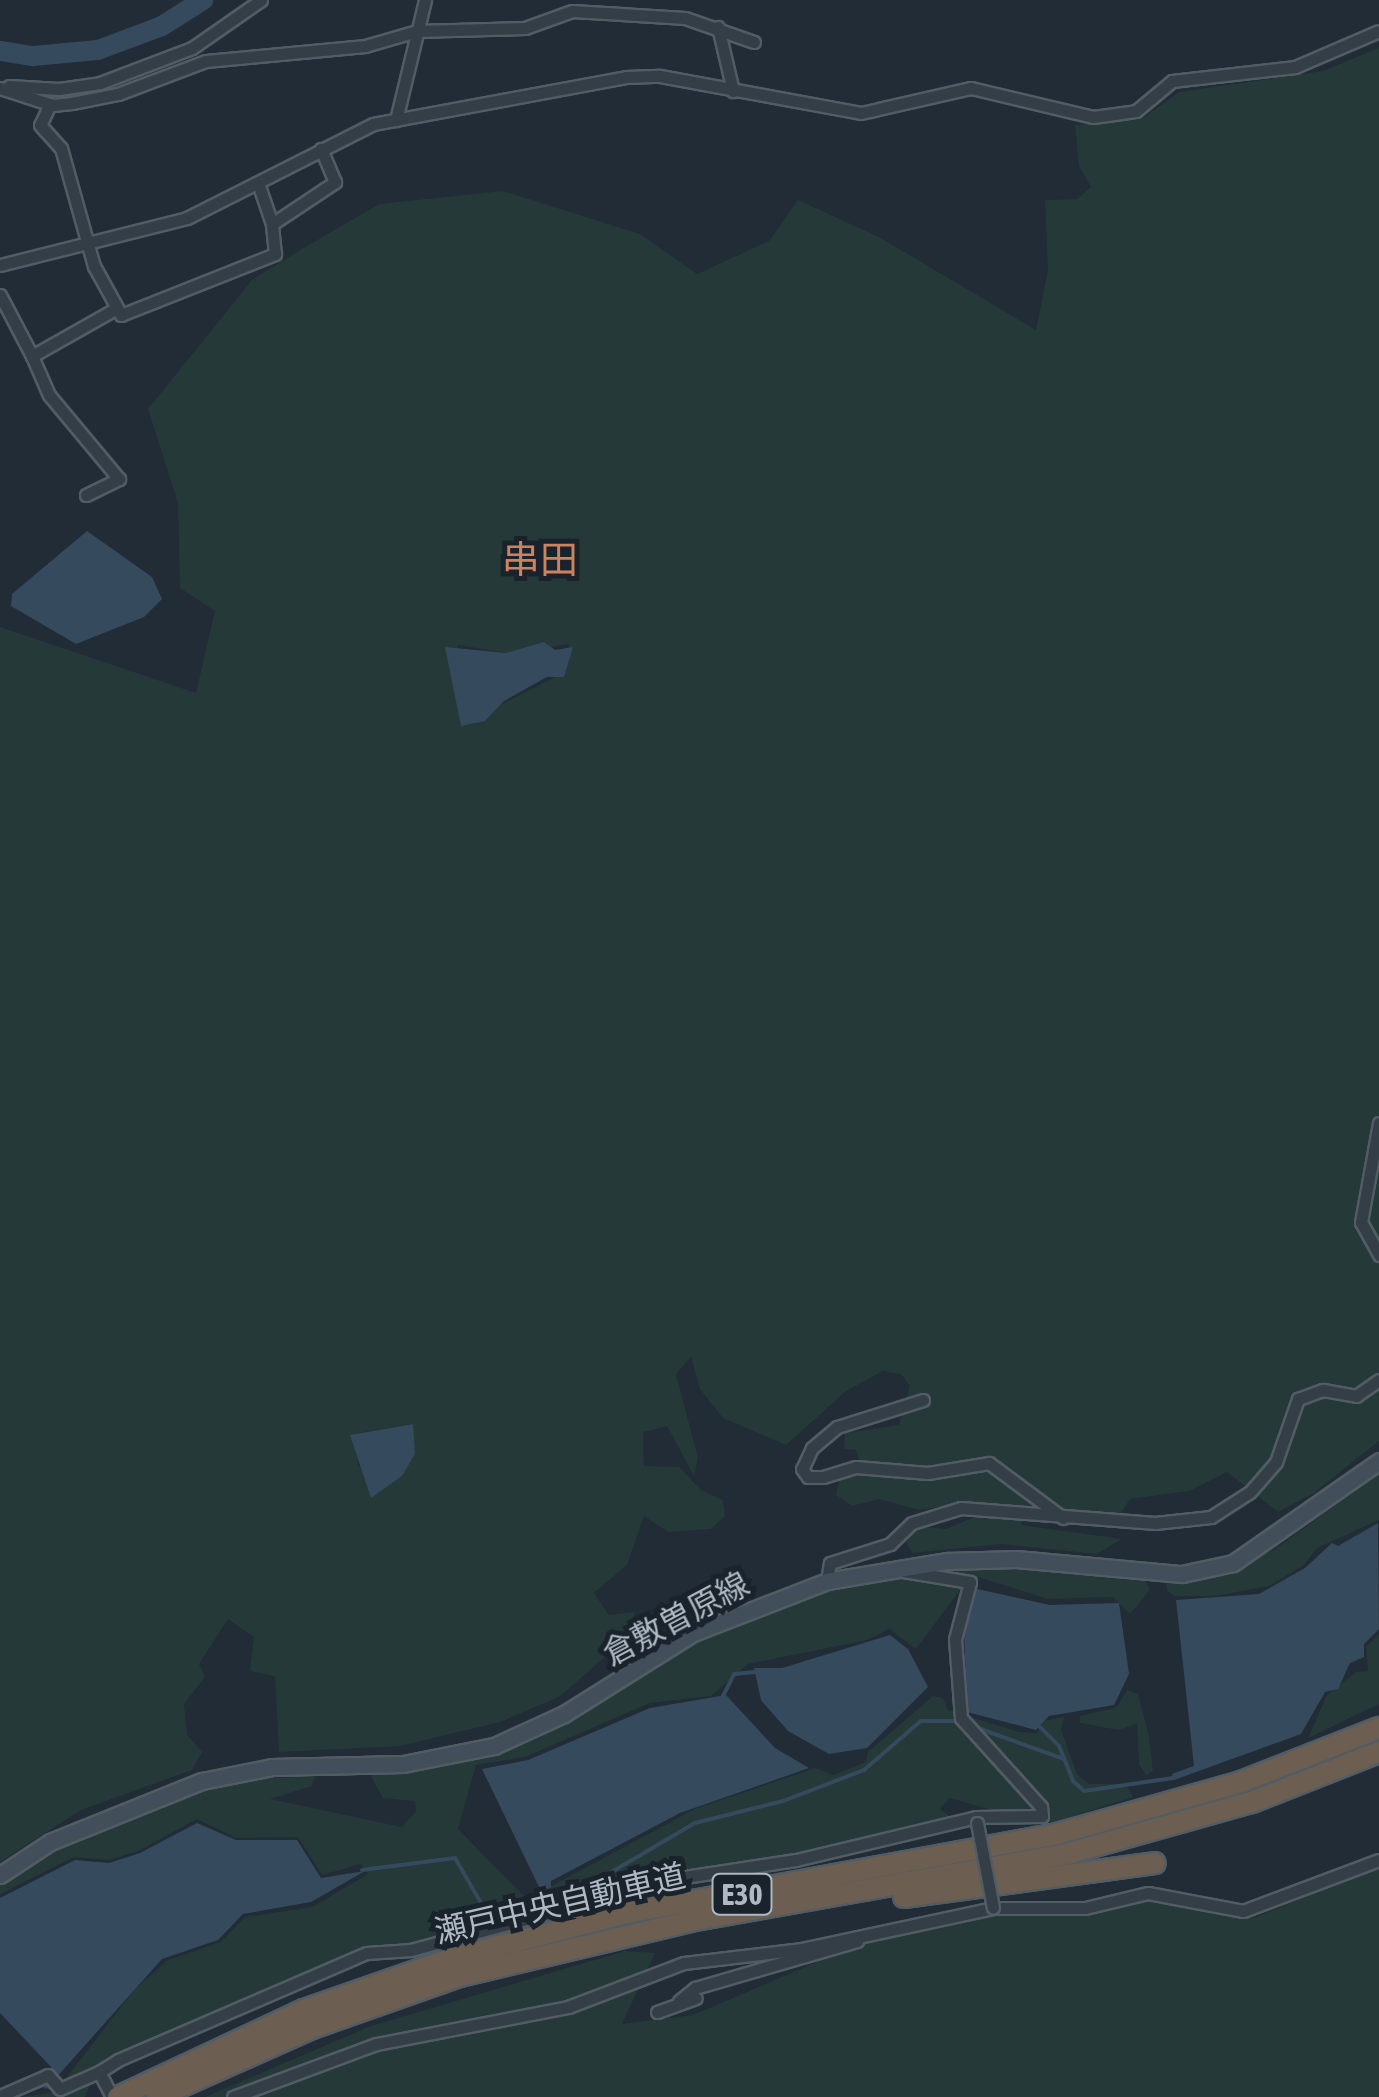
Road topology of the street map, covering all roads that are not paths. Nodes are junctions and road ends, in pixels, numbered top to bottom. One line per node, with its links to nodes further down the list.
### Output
1 (260, 0): 7 (street)
2 (426, 0): 4 (street)
3 (718, 27): 4 (street); 6 (street); 8 (street)
4 (418, 31): 9 (street); 10 (street)
5 (1379, 31): 8 (street)
6 (754, 42)
7 (0, 86): 9 (street)
8 (733, 91): 10 (street)
9 (50, 104): 14 (street)
10 (396, 120): 11 (street)
11 (321, 149): 12 (street); 13 (street)
12 (258, 183): 13 (street); 14 (street)
13 (272, 224): 17 (street)
14 (85, 239): 15 (street); 17 (street)
15 (0, 265)
16 (0, 295): 18 (street)
17 (115, 309): 18 (street)
18 (32, 356): 19 (street)
19 (86, 495)
20 (1379, 1123): 21 (street)
21 (1379, 1255)
22 (1379, 1380): 25 (street)
23 (924, 1400): 25 (street)
24 (1379, 1461): 26 (street, 倉敷曽原線)
25 (1062, 1518): 27 (street)
26 (896, 1566): 27 (street, 倉敷曽原線); 32 (street)
27 (827, 1581): 35 (street, 倉敷曽原線)
28 (1379, 1716): 31 (highway)
29 (1379, 1728): 31 (highway, 瀬戸中央自動車道 / E30)
30 (1379, 1752): 36 (highway, 瀬戸中央自動車道 / E30)
31 (1296, 1762): 44 (highway, 瀬戸中央自動車道 / E30)
32 (977, 1820): 37 (street, bridge); 42 (street)
33 (1379, 1860): 37 (street)
34 (1154, 1863): 36 (highway)
35 (0, 1875)
36 (847, 1895): 45 (highway, 瀬戸中央自動車道 / E30)
37 (993, 1908): 38 (street)
38 (868, 1932): 40 (street); 46 (street)
39 (696, 1998): 40 (street)
40 (679, 2000): 41 (street)
41 (656, 2012)
42 (101, 2076): 43 (street); 44 (street)
43 (0, 2096)
44 (115, 2097)
45 (157, 2097)
46 (233, 2097)

